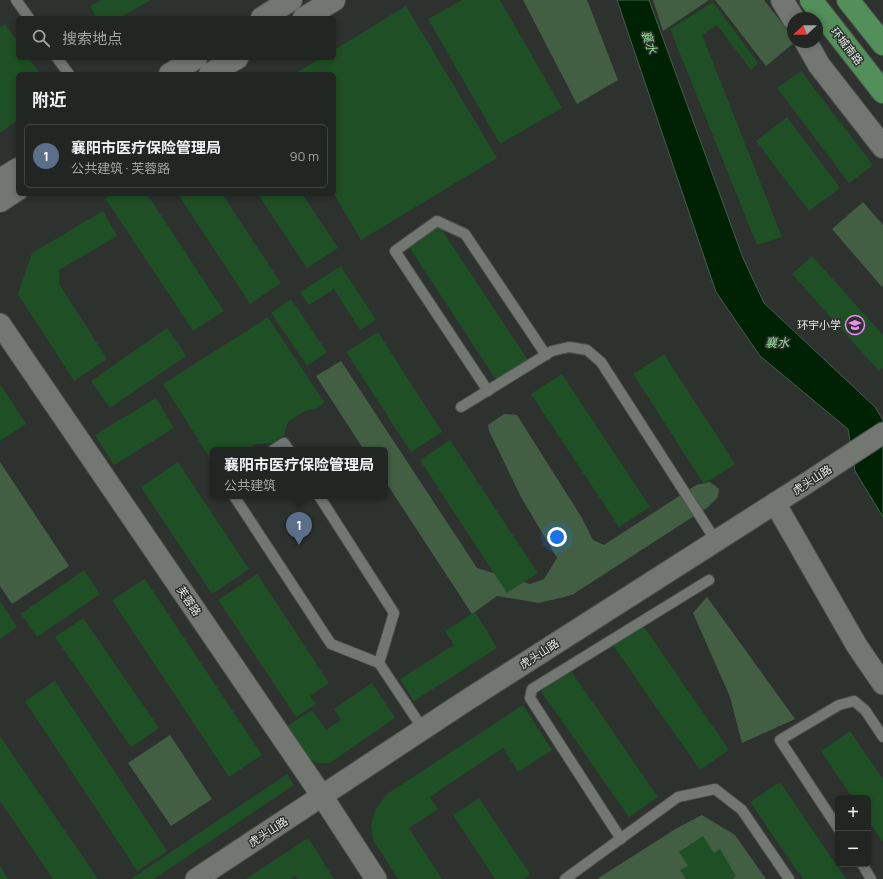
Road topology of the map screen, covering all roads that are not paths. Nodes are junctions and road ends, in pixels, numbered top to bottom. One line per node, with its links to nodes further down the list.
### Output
1 (16, 0): 8 (lane)
2 (291, 0): 9 (street)
3 (334, 0): 10 (street)
4 (782, 0): 7 (street)
5 (811, 0): 19 (highway, 环城南路)
6 (848, 0): 11 (highway)
7 (789, 12)
8 (28, 16)
9 (265, 16)
10 (307, 16)
11 (883, 44)
12 (809, 48): 20 (street)
13 (58, 60): 16 (lane)
14 (193, 60): 17 (street)
15 (234, 60): 18 (street)
16 (68, 72)
17 (173, 72)
18 (213, 72)
19 (883, 92)
20 (883, 147)
21 (16, 169): 22 (street)
22 (0, 180)
23 (16, 190): 24 (street)
24 (0, 201)
25 (0, 324): 41 (street, 芙蓉路)
26 (546, 355): 27 (lane); 27 (lane); 35 (lane)
27 (488, 391): 28 (lane)
28 (461, 407)
29 (883, 433): 34 (street, 虎头山路)
30 (278, 447): 31 (lane)
31 (287, 447)
32 (236, 499): 37 (lane)
33 (320, 499): 37 (lane)
34 (775, 503): 35 (street, 虎头山路); 38 (street)
35 (716, 541): 39 (street, 虎头山路)
36 (708, 580): 43 (lane)
37 (379, 663): 39 (lane)
38 (883, 684)
39 (423, 729): 41 (street, 虎头山路)
40 (883, 737): 42 (lane)
41 (322, 796): 45 (street, 虎头山路); 46 (street, 芙蓉路)
42 (835, 823)
43 (621, 838): 47 (lane); 48 (lane)
44 (864, 867): 49 (lane)
45 (196, 879)
46 (376, 879)
47 (565, 879)
48 (789, 879)
49 (871, 879)

